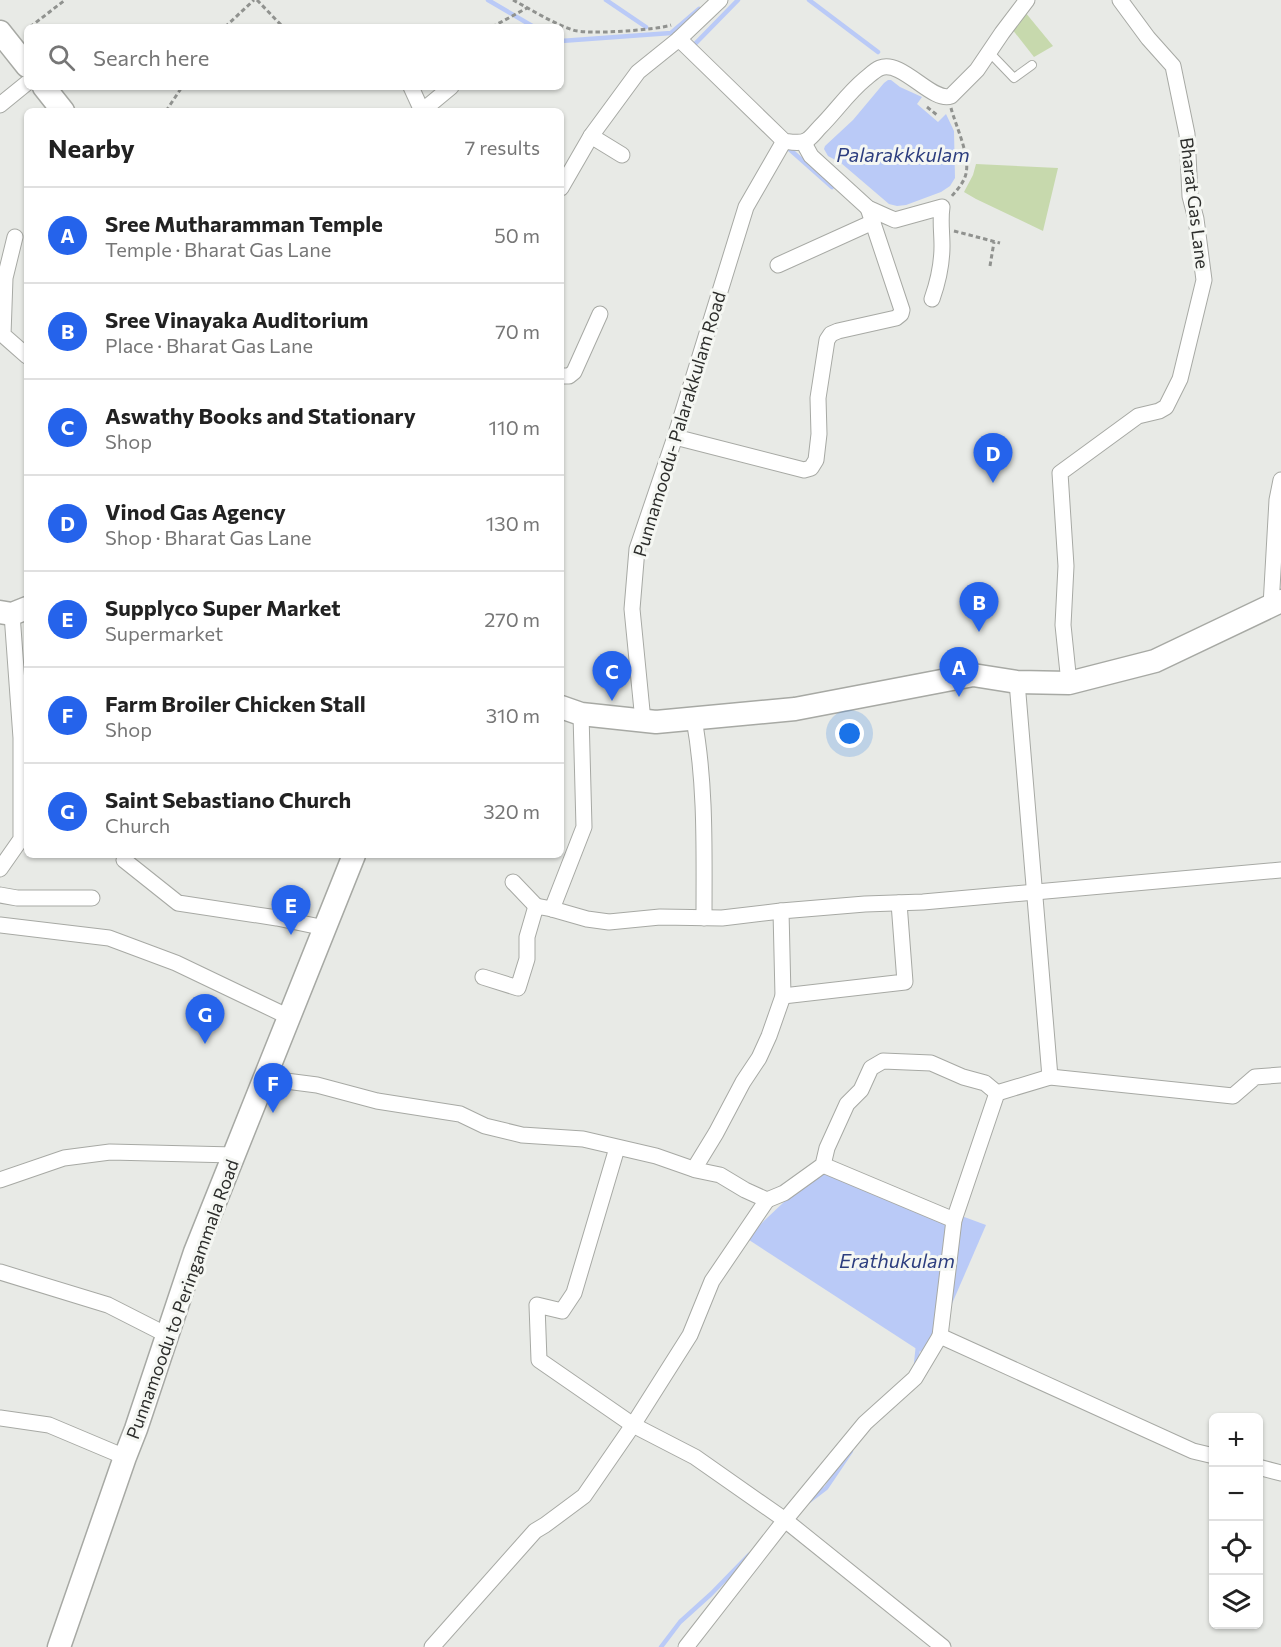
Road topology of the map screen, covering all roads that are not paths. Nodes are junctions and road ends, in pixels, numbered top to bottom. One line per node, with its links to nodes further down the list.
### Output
1 (720, 0): 5 (street)
2 (1027, 0): 6 (street)
3 (1120, 0): 34 (street, Bharat Gas Lane)
4 (0, 32): 7 (main road)
5 (678, 39): 17 (street); 19 (street)
6 (989, 52): 8 (lane); 18 (street)
7 (24, 62)
8 (1032, 64)
9 (24, 85): 13 (street)
10 (46, 90): 14 (main road)
11 (412, 90): 15 (street)
12 (447, 90): 16 (street)
13 (0, 105)
14 (61, 108)
15 (421, 108)
16 (426, 108)
17 (591, 136): 20 (street); 21 (street)
18 (806, 141): 19 (street); 22 (street)
19 (782, 145): 29 (street, Punnamoodu- Palarakkulam Road)
20 (622, 155)
21 (564, 183)
22 (870, 215): 24 (street); 25 (street); 29 (street)
23 (15, 237): 27 (street)
24 (778, 265)
25 (932, 299)
26 (600, 314): 28 (street)
27 (24, 353)
28 (564, 376)
29 (675, 437): 37 (street, Punnamoodu- Palarakkulam Road)
30 (1281, 480): 31 (street)
31 (1276, 603): 34 (main road)
32 (13, 611): 40 (street)
33 (1017, 682): 34 (main road); 36 (main road); 43 (street)
34 (1069, 683)
35 (571, 711): 37 (main road); 48 (street)
36 (694, 719): 37 (main road); 50 (street)
37 (643, 721)
38 (353, 858): 52 (main road, Punnamoodu to Peringammala Road)
39 (124, 860): 52 (street)
40 (0, 869)
41 (1281, 870): 43 (street)
42 (513, 882): 47 (street)
43 (1035, 893): 46 (street); 58 (street)
44 (0, 895): 45 (street)
45 (92, 898)
46 (899, 903): 49 (street); 54 (street)
47 (536, 906): 48 (street); 53 (street)
48 (552, 909): 50 (street)
49 (781, 911): 50 (street); 54 (street)
50 (704, 918)
51 (0, 925): 55 (street)
52 (325, 928): 55 (main road, Punnamoodu to Peringammala Road)
53 (483, 977)
54 (783, 996): 63 (street)
55 (289, 1017): 56 (main road, Punnamoodu to Peringammala Road)
56 (266, 1075): 60 (street); 61 (main road, Punnamoodu to Peringammala Road)
57 (1281, 1075): 58 (street)
58 (1050, 1077): 59 (street)
59 (997, 1093): 62 (street); 66 (street)
60 (617, 1148): 63 (street); 71 (street)
61 (234, 1155): 64 (street); 68 (main road, Punnamoodu to Peringammala Road)
62 (823, 1165): 65 (street); 66 (street)
63 (694, 1169): 65 (street)
64 (0, 1180)
65 (767, 1200): 71 (street)
66 (954, 1220): 69 (street)
67 (0, 1272): 68 (street)
68 (167, 1335): 73 (main road, Punnamoodu to Peringammala Road)
69 (940, 1336): 72 (street); 76 (street)
70 (0, 1418): 73 (street)
71 (633, 1425): 76 (street); 78 (street)
72 (1209, 1455)
73 (125, 1457): 77 (main road, Punnamoodu to Peringammala Road)
74 (1263, 1468): 75 (street)
75 (1281, 1473)
76 (785, 1520): 79 (street); 80 (street)
77 (59, 1647)
78 (432, 1647)
79 (686, 1647)
80 (943, 1647)

